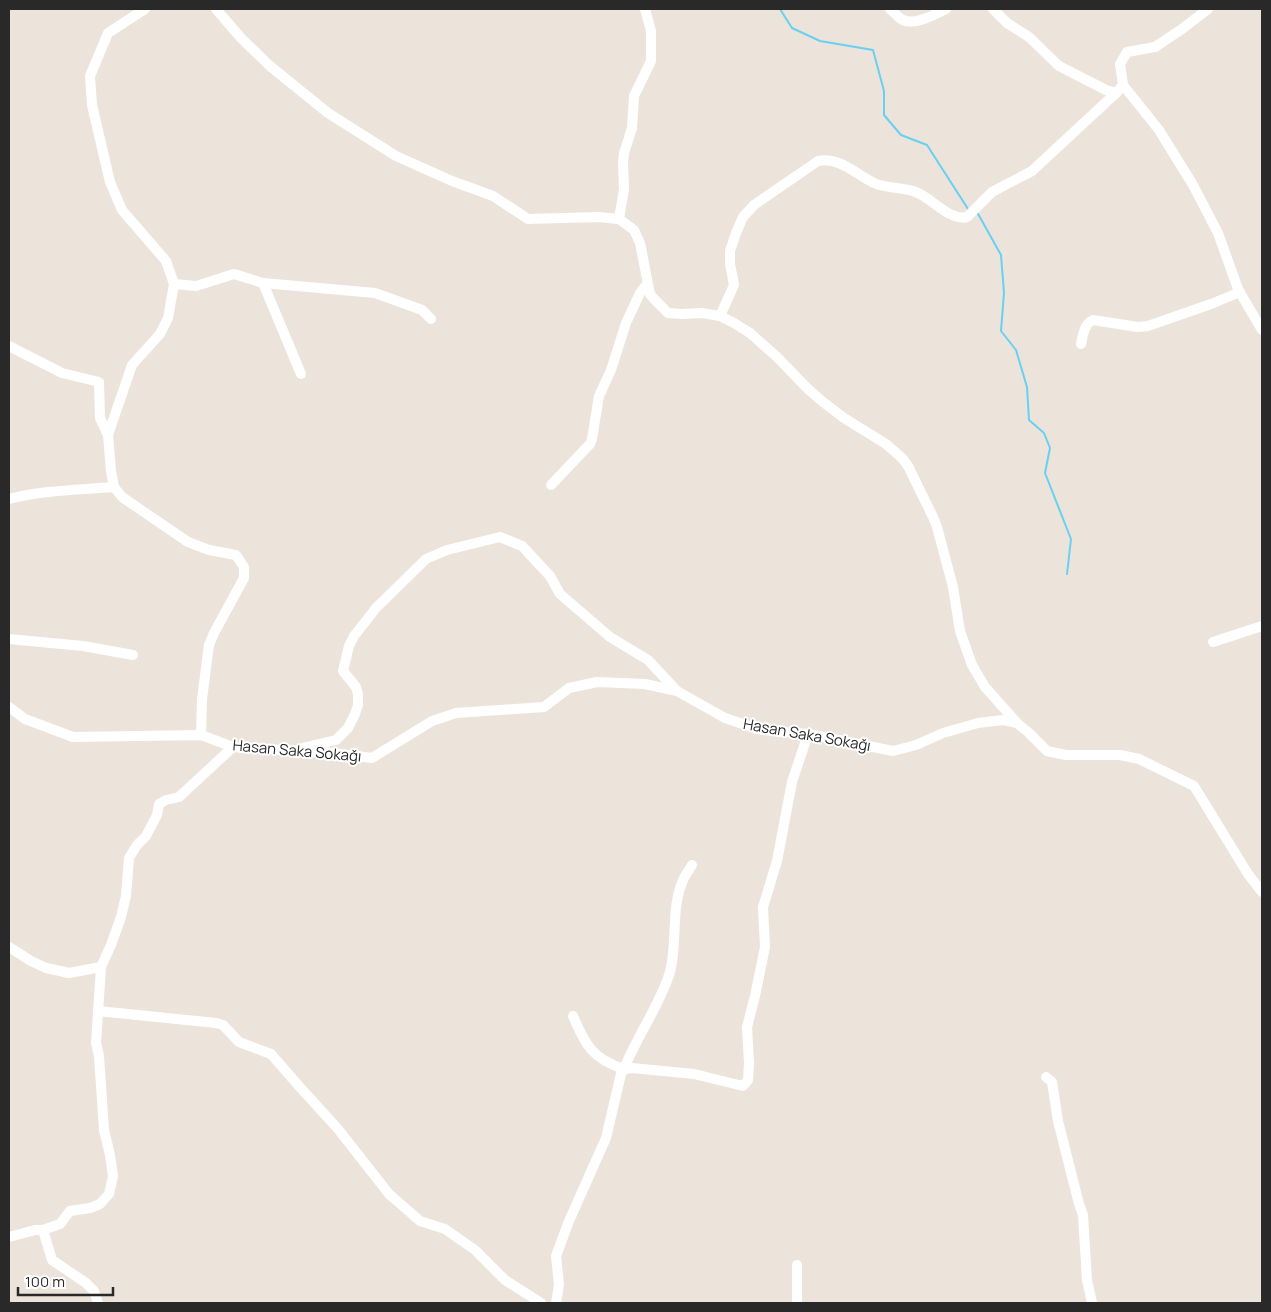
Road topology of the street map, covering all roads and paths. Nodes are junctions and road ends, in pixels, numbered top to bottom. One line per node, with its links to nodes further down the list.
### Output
1 (145, 9): 11 (street)
2 (216, 9): 9 (street)
3 (645, 9): 9 (street)
4 (890, 9): 5 (street)
5 (946, 9)
6 (994, 9): 8 (street)
7 (1208, 9): 8 (street)
8 (1119, 89): 13 (street); 14 (street)
9 (619, 219): 12 (street)
10 (263, 283): 11 (street); 15 (street); 19 (street)
11 (174, 284): 20 (street)
12 (647, 284): 14 (street); 21 (street)
13 (1240, 292): 16 (street); 17 (street)
14 (720, 316): 30 (street)
15 (431, 319)
16 (1262, 330)
17 (1081, 344)
18 (9, 346): 20 (street)
19 (301, 374)
20 (108, 435): 22 (street)
21 (552, 485)
22 (114, 488): 23 (street); 32 (street)
23 (9, 500)
24 (1262, 626): 26 (street)
25 (9, 639): 27 (street)
26 (1213, 642)
27 (133, 655)
28 (677, 691): 31 (street, Hasan Saka Sokağı); 34 (street, Hasan Saka Sokağı); 34 (street)
29 (9, 706): 32 (street, Hasan Saka Sokağı)
30 (1017, 723): 31 (street, Hasan Saka Sokağı); 36 (street)
31 (808, 734): 41 (street)
32 (202, 735): 33 (street, Hasan Saka Sokağı)
33 (233, 747): 34 (street, Hasan Saka Sokağı); 38 (street)
34 (292, 751)
35 (692, 865): 41 (street)
36 (1262, 892)
37 (9, 947): 38 (street)
38 (101, 967): 39 (street)
39 (98, 1011): 43 (street); 47 (street)
40 (573, 1016): 41 (street)
41 (624, 1069): 48 (street)
42 (1046, 1077): 50 (street)
43 (44, 1230): 44 (street); 46 (street)
44 (9, 1237)
45 (797, 1265): 49 (street)
46 (98, 1303)
47 (541, 1303)
48 (556, 1303)
49 (797, 1303)
50 (1092, 1303)

